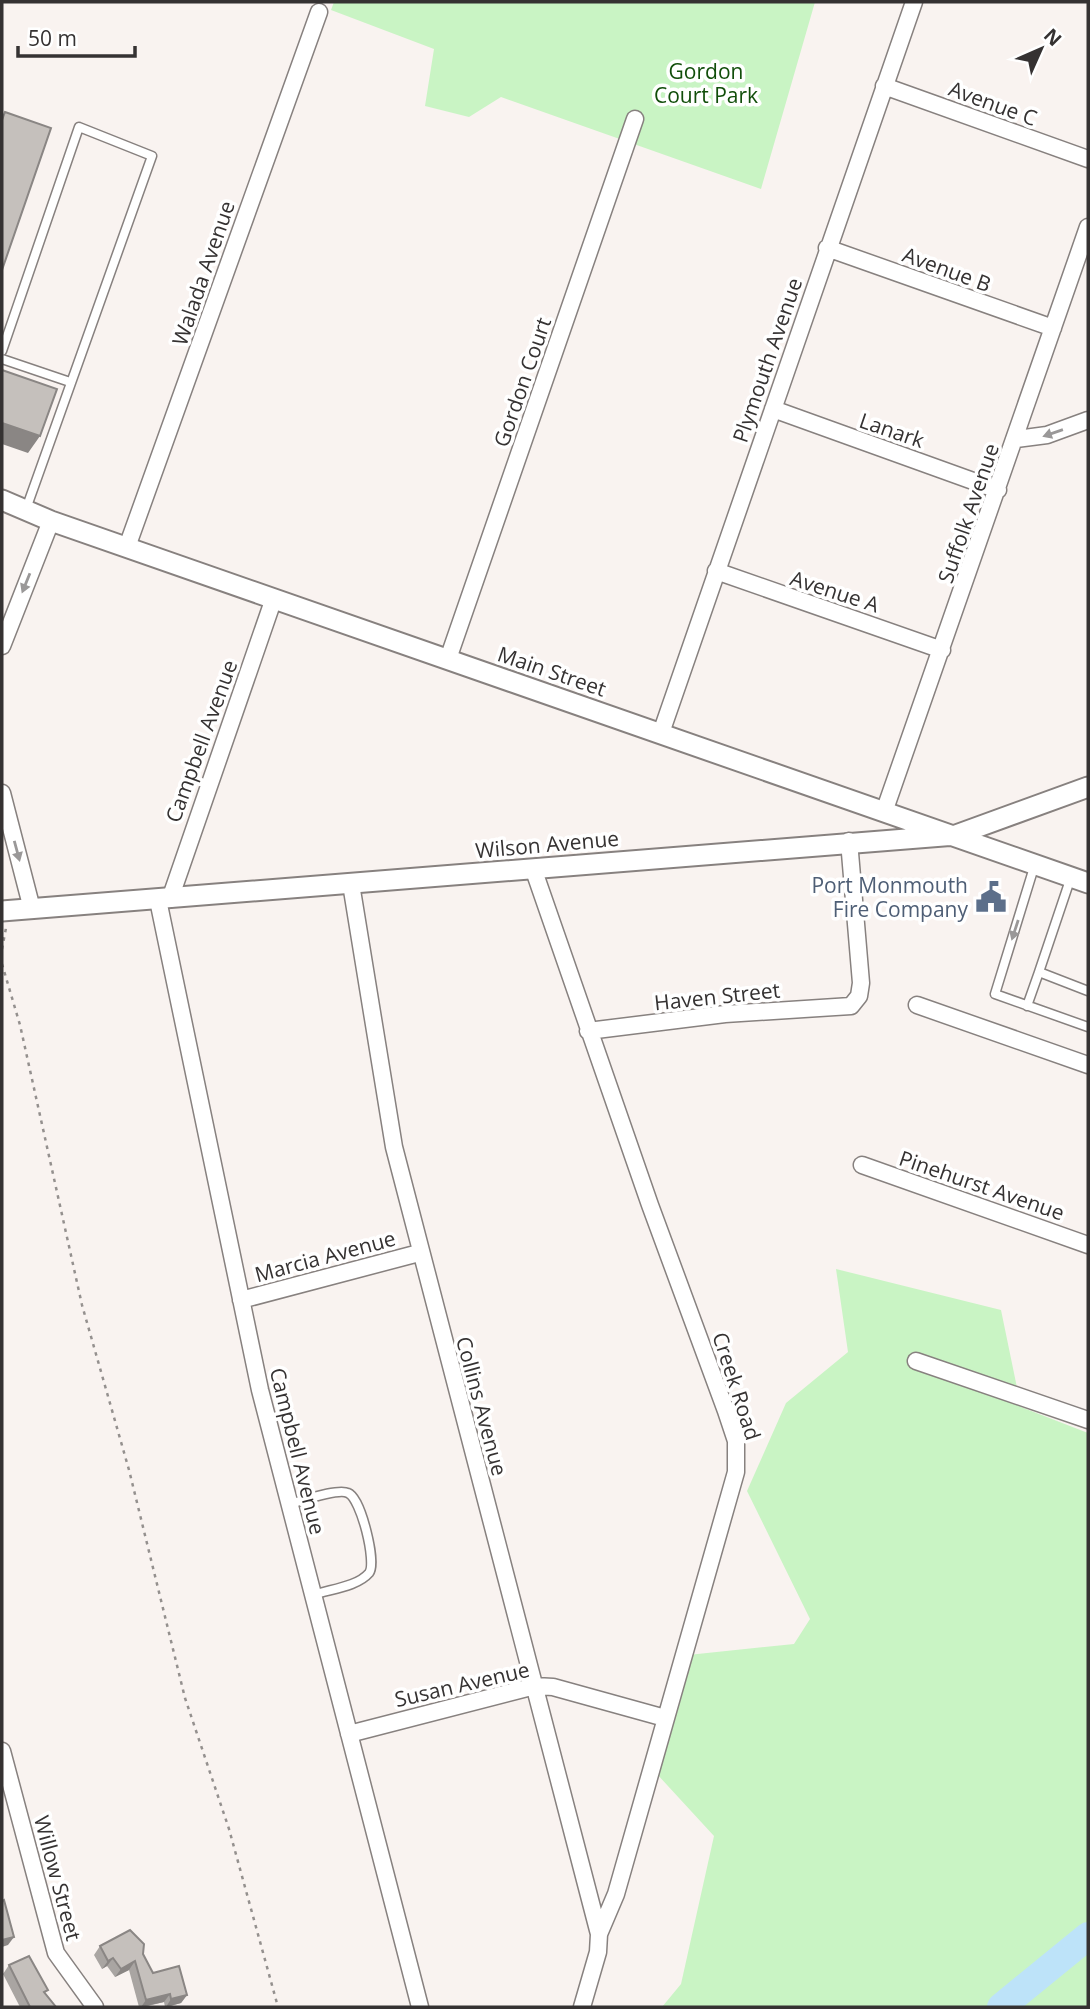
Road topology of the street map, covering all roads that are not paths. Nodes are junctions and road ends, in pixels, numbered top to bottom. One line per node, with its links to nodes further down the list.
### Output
1 (914, 2): 3 (street, Plymouth Avenue)
2 (318, 12): 19 (street, Walada Avenue)
3 (884, 86): 5 (street, Avenue C); 7 (street, Plymouth Avenue)
4 (635, 119): 24 (street, Gordon Court)
5 (1088, 159)
6 (1088, 227): 8 (street, Suffolk Avenue)
7 (827, 248): 8 (street, Avenue B); 12 (street, Plymouth Avenue)
8 (1053, 328): 14 (street, Suffolk Avenue)
9 (2, 351): 11 (lane)
10 (2, 359): 11 (lane)
11 (70, 382): 17 (lane)
12 (773, 410): 15 (street, Lanark); 20 (street, Plymouth Avenue)
13 (1088, 420): 14 (street, one-way to 14)
14 (1016, 439): 15 (street, Suffolk Avenue)
15 (998, 491): 23 (street, Suffolk Avenue)
16 (2, 500): 17 (street, Main Street)
17 (26, 509): 18 (street, Main Street)
18 (51, 521): 19 (street, Main Street); 22 (street, one-way to 22)
19 (127, 547): 21 (street, Main Street)
20 (716, 571): 23 (street, Avenue A); 25 (street, Plymouth Avenue)
21 (274, 598): 24 (street, Main Street); 35 (street, Campbell Avenue)
22 (2, 646)
23 (942, 650): 28 (street, Suffolk Avenue)
24 (448, 659): 25 (street, Main Street)
25 (661, 733): 28 (street, Main Street)
26 (1088, 787): 29 (street, Wilson Avenue)
27 (2, 793): 36 (street, one-way to 36)
28 (884, 813): 29 (street, Main Street)
29 (956, 835): 30 (street, Wilson Avenue); 31 (street, Main Street)
30 (849, 841): 32 (street, Wilson Avenue); 43 (street, Haven Street)
31 (1035, 864): 33 (street, Main Street); 41 (lane, one-way to 41)
32 (533, 868): 34 (street, Wilson Avenue); 43 (street, Creek Road)
33 (1079, 880): 38 (lane)
34 (351, 884): 35 (street, Wilson Avenue); 47 (street, Collins Avenue)
35 (164, 899): 36 (street, Wilson Avenue); 48 (street, Campbell Avenue)
36 (32, 909): 37 (street, Wilson Avenue)
37 (4, 918)
38 (1039, 972): 39 (lane); 41 (lane)
39 (1088, 991)
40 (917, 1005): 44 (street)
41 (1027, 1006): 42 (lane)
42 (1088, 1027)
43 (588, 1031): 54 (street, Creek Road)
44 (1088, 1065)
45 (862, 1165): 46 (street, Pinehurst Avenue)
46 (1088, 1245)
47 (419, 1253): 48 (street, Marcia Avenue); 53 (street, Collins Avenue)
48 (242, 1300): 51 (street, Campbell Avenue)
49 (916, 1361): 50 (street)
50 (1088, 1420)
51 (290, 1504): 52 (street, Campbell Avenue); 52 (lane)
52 (313, 1595): 55 (street, Campbell Avenue)
53 (535, 1686): 54 (street, Susan Avenue); 55 (street, Susan Avenue); 57 (street, Collins Avenue)
54 (665, 1718): 57 (street, Creek Road)
55 (349, 1734): 59 (street, Campbell Avenue)
56 (2, 1751): 58 (street, Willow Street)
57 (599, 1934): 60 (street, Creek Road)
58 (95, 2007)
59 (420, 2007)
60 (582, 2007)

